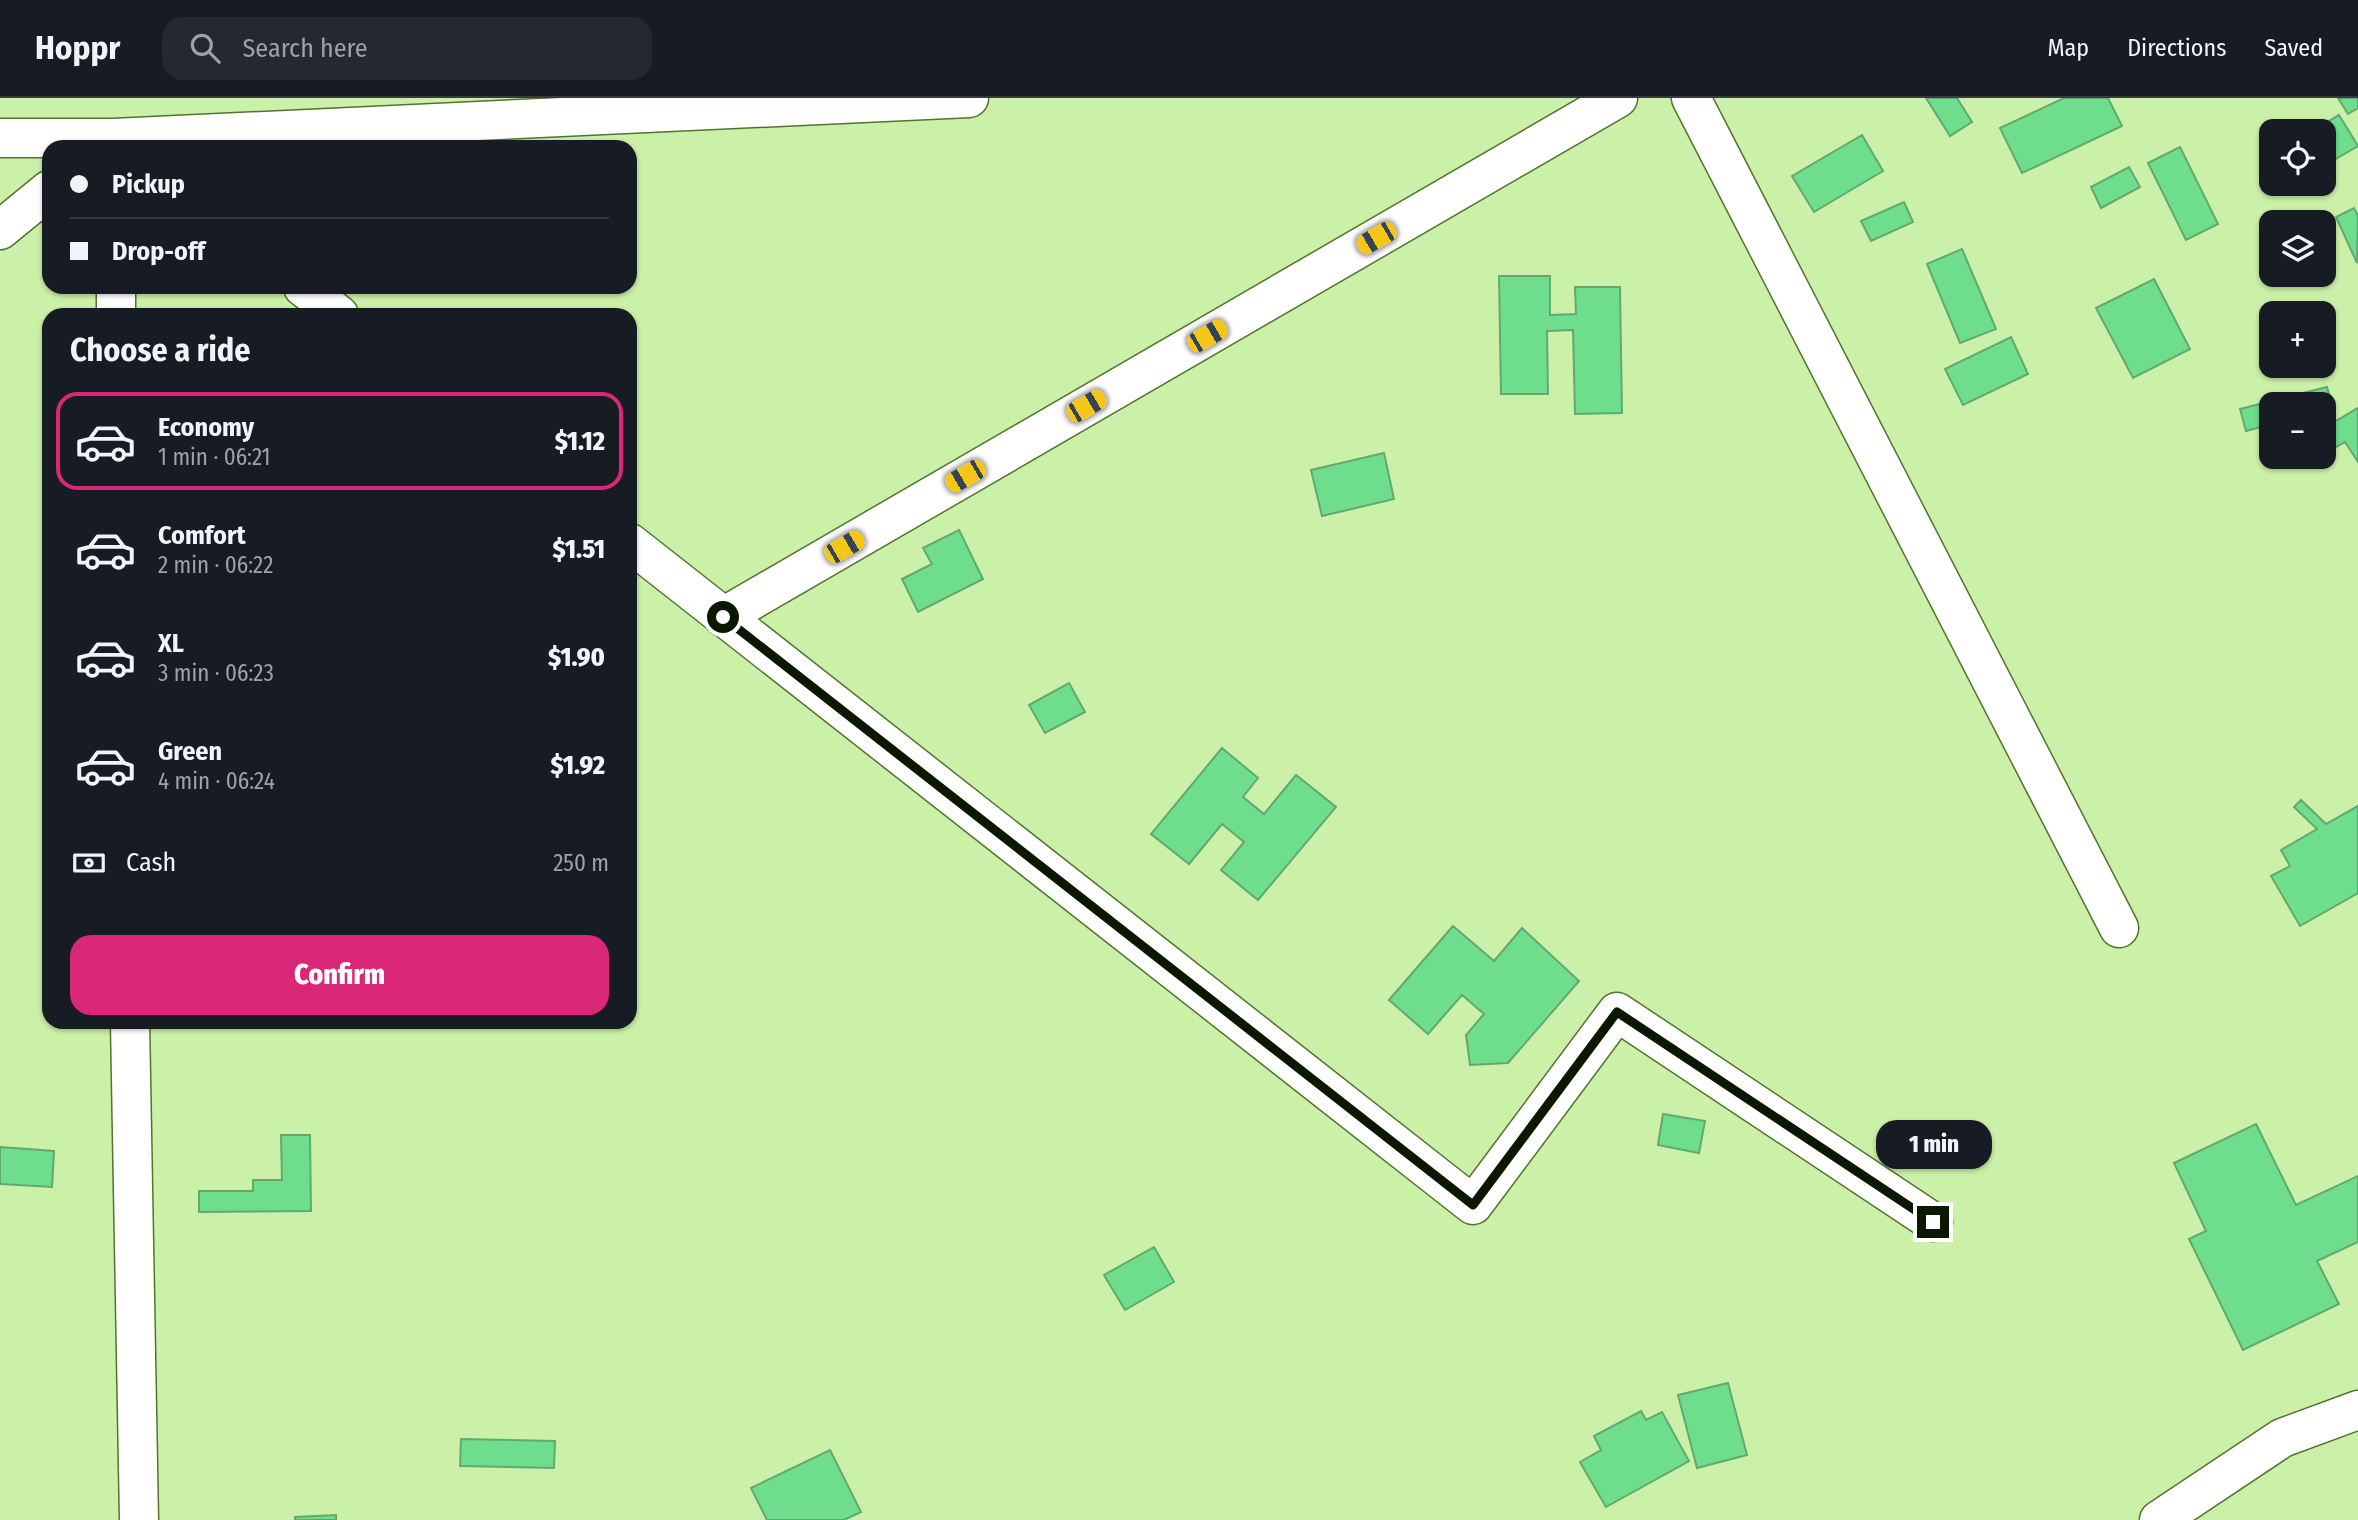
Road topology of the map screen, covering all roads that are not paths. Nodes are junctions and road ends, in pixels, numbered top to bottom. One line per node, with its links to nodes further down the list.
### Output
1 (969, 98): 4 (street)
2 (1618, 98): 13 (street)
3 (1691, 98): 14 (street)
4 (461, 110): 6 (street)
5 (0, 138): 7 (street)
6 (163, 140)
7 (42, 141)
8 (42, 196): 9 (street)
9 (0, 230)
10 (312, 294): 11 (street)
11 (330, 308)
12 (637, 549): 13 (street)
13 (723, 617): 16 (street)
14 (2119, 928)
15 (130, 1029): 18 (street)
16 (1933, 1222)
17 (2358, 1409): 19 (street)
18 (139, 1520)
19 (2158, 1520)

